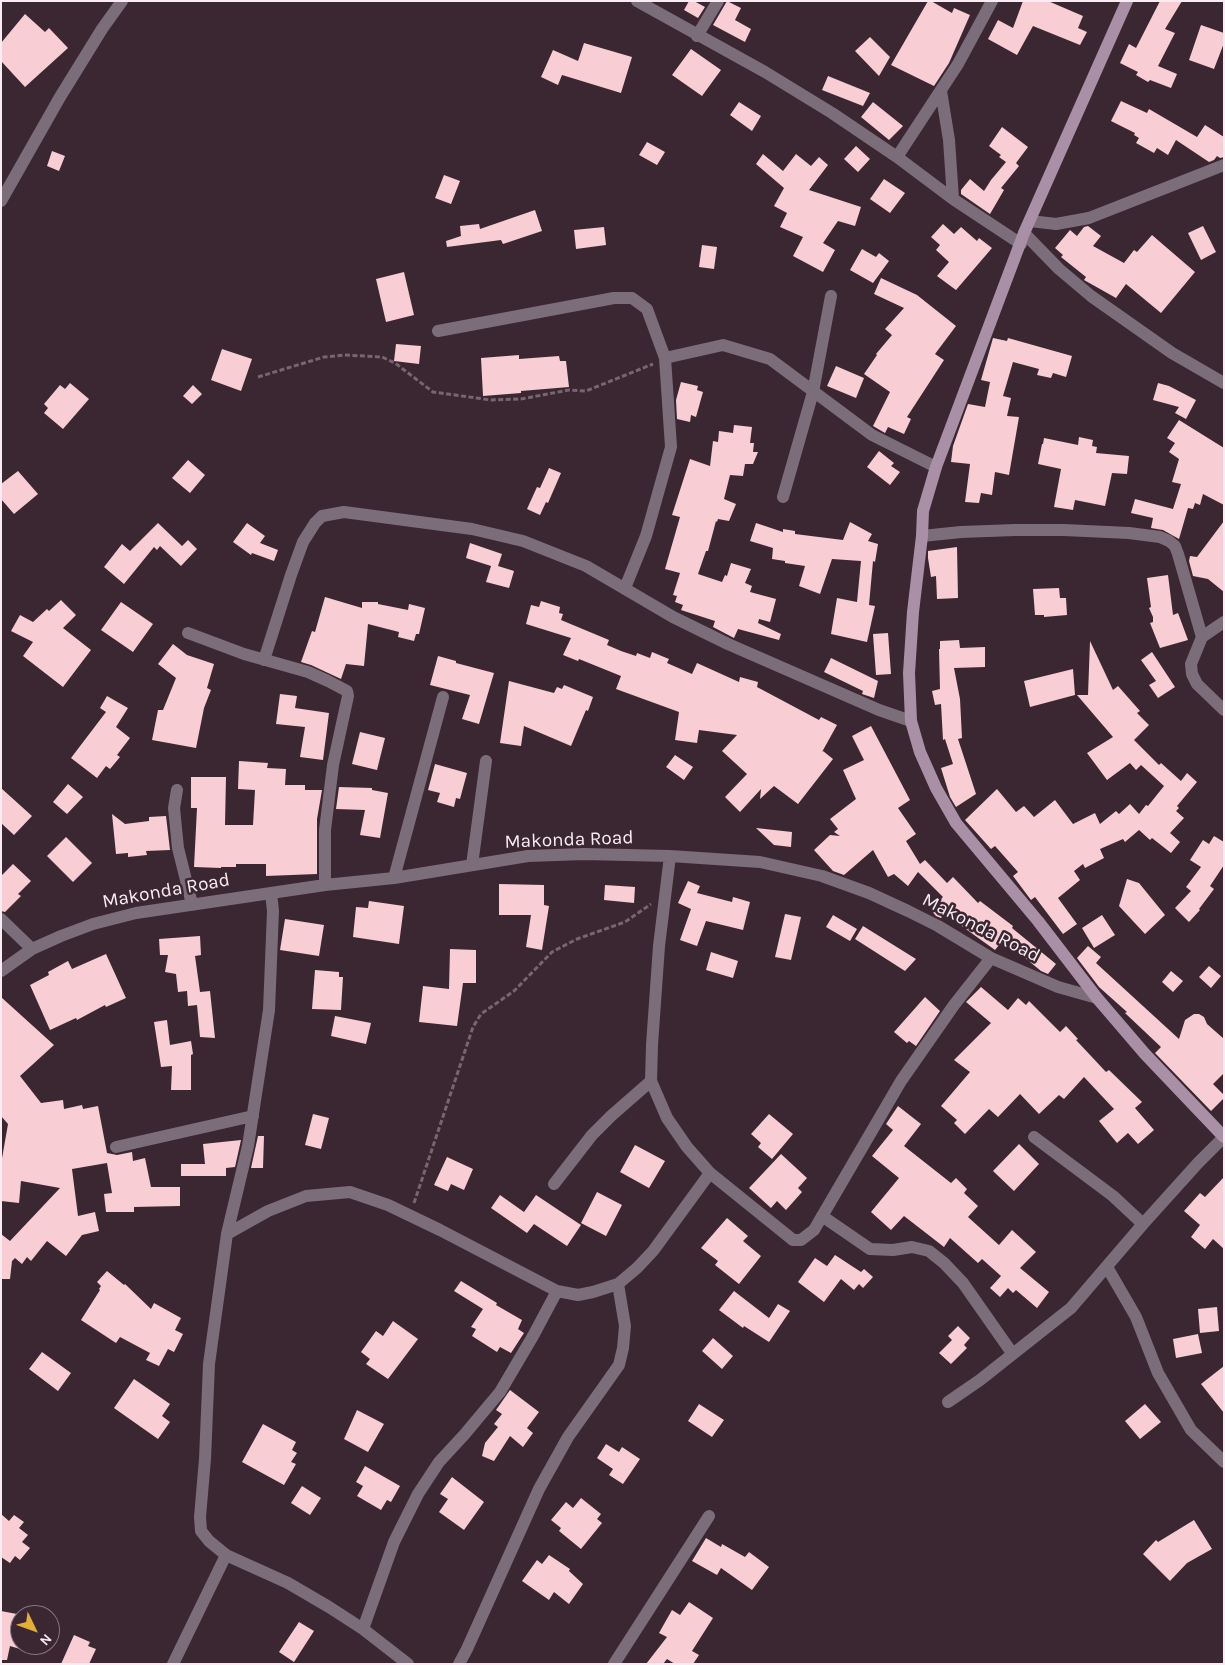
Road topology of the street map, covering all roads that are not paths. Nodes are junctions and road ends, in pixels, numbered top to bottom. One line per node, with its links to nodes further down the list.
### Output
1 (122, 1): 11 (street)
2 (637, 1): 6 (street)
3 (718, 1): 6 (street)
4 (992, 1): 7 (street)
5 (1127, 1): 12 (street)
6 (697, 36): 8 (street)
7 (941, 91): 8 (street); 10 (street)
8 (897, 157): 10 (street)
9 (1224, 165): 12 (street)
10 (953, 199): 13 (street)
11 (1, 201)
12 (1030, 221): 13 (street)
13 (1023, 238): 17 (street); 19 (street)
14 (831, 296): 18 (street)
15 (438, 331): 16 (street)
16 (665, 358): 18 (street); 22 (street)
17 (1224, 383)
18 (813, 392): 19 (street); 20 (street)
19 (936, 466): 21 (street)
20 (783, 497)
21 (922, 536): 25 (street); 29 (street)
22 (625, 588): 26 (street); 29 (street)
23 (1224, 622): 25 (street)
24 (188, 633): 26 (street)
25 (1202, 637): 28 (street)
26 (264, 660): 35 (street)
27 (443, 697): 34 (street)
28 (1224, 710)
29 (911, 721): 42 (street)
30 (486, 761): 33 (street)
31 (177, 790): 37 (street)
32 (670, 856): 33 (street, Makonda Road); 40 (street, Makonda Road); 43 (street)
33 (472, 865): 34 (street, Makonda Road)
34 (394, 878): 35 (street, Makonda Road)
35 (325, 885): 36 (street, Makonda Road)
36 (271, 893): 37 (street, Makonda Road); 44 (street)
37 (192, 904): 39 (street, Makonda Road)
38 (1, 919): 39 (street)
39 (32, 949): 41 (street, Makonda Road)
40 (991, 958): 42 (street, Makonda Road); 50 (street)
41 (1, 971)
42 (1097, 998): 46 (street)
43 (651, 1081): 48 (street); 49 (street)
44 (253, 1116): 47 (street); 52 (street)
45 (1034, 1137): 51 (street)
46 (1224, 1137): 51 (street)
47 (116, 1147)
48 (710, 1173): 50 (street); 54 (street)
49 (554, 1184)
50 (822, 1216): 56 (street)
51 (1143, 1224): 53 (street)
52 (227, 1234): 55 (street); 60 (street)
53 (1107, 1267): 56 (street); 58 (street)
54 (618, 1284): 55 (street); 64 (street)
55 (557, 1291): 61 (street)
56 (1012, 1354): 57 (street)
57 (948, 1402)
58 (1224, 1462)
59 (709, 1516): 65 (street)
60 (226, 1555): 61 (street); 62 (street)
61 (363, 1629): 63 (street)
62 (173, 1664)
63 (408, 1664)
64 (459, 1664)
65 (614, 1664)

